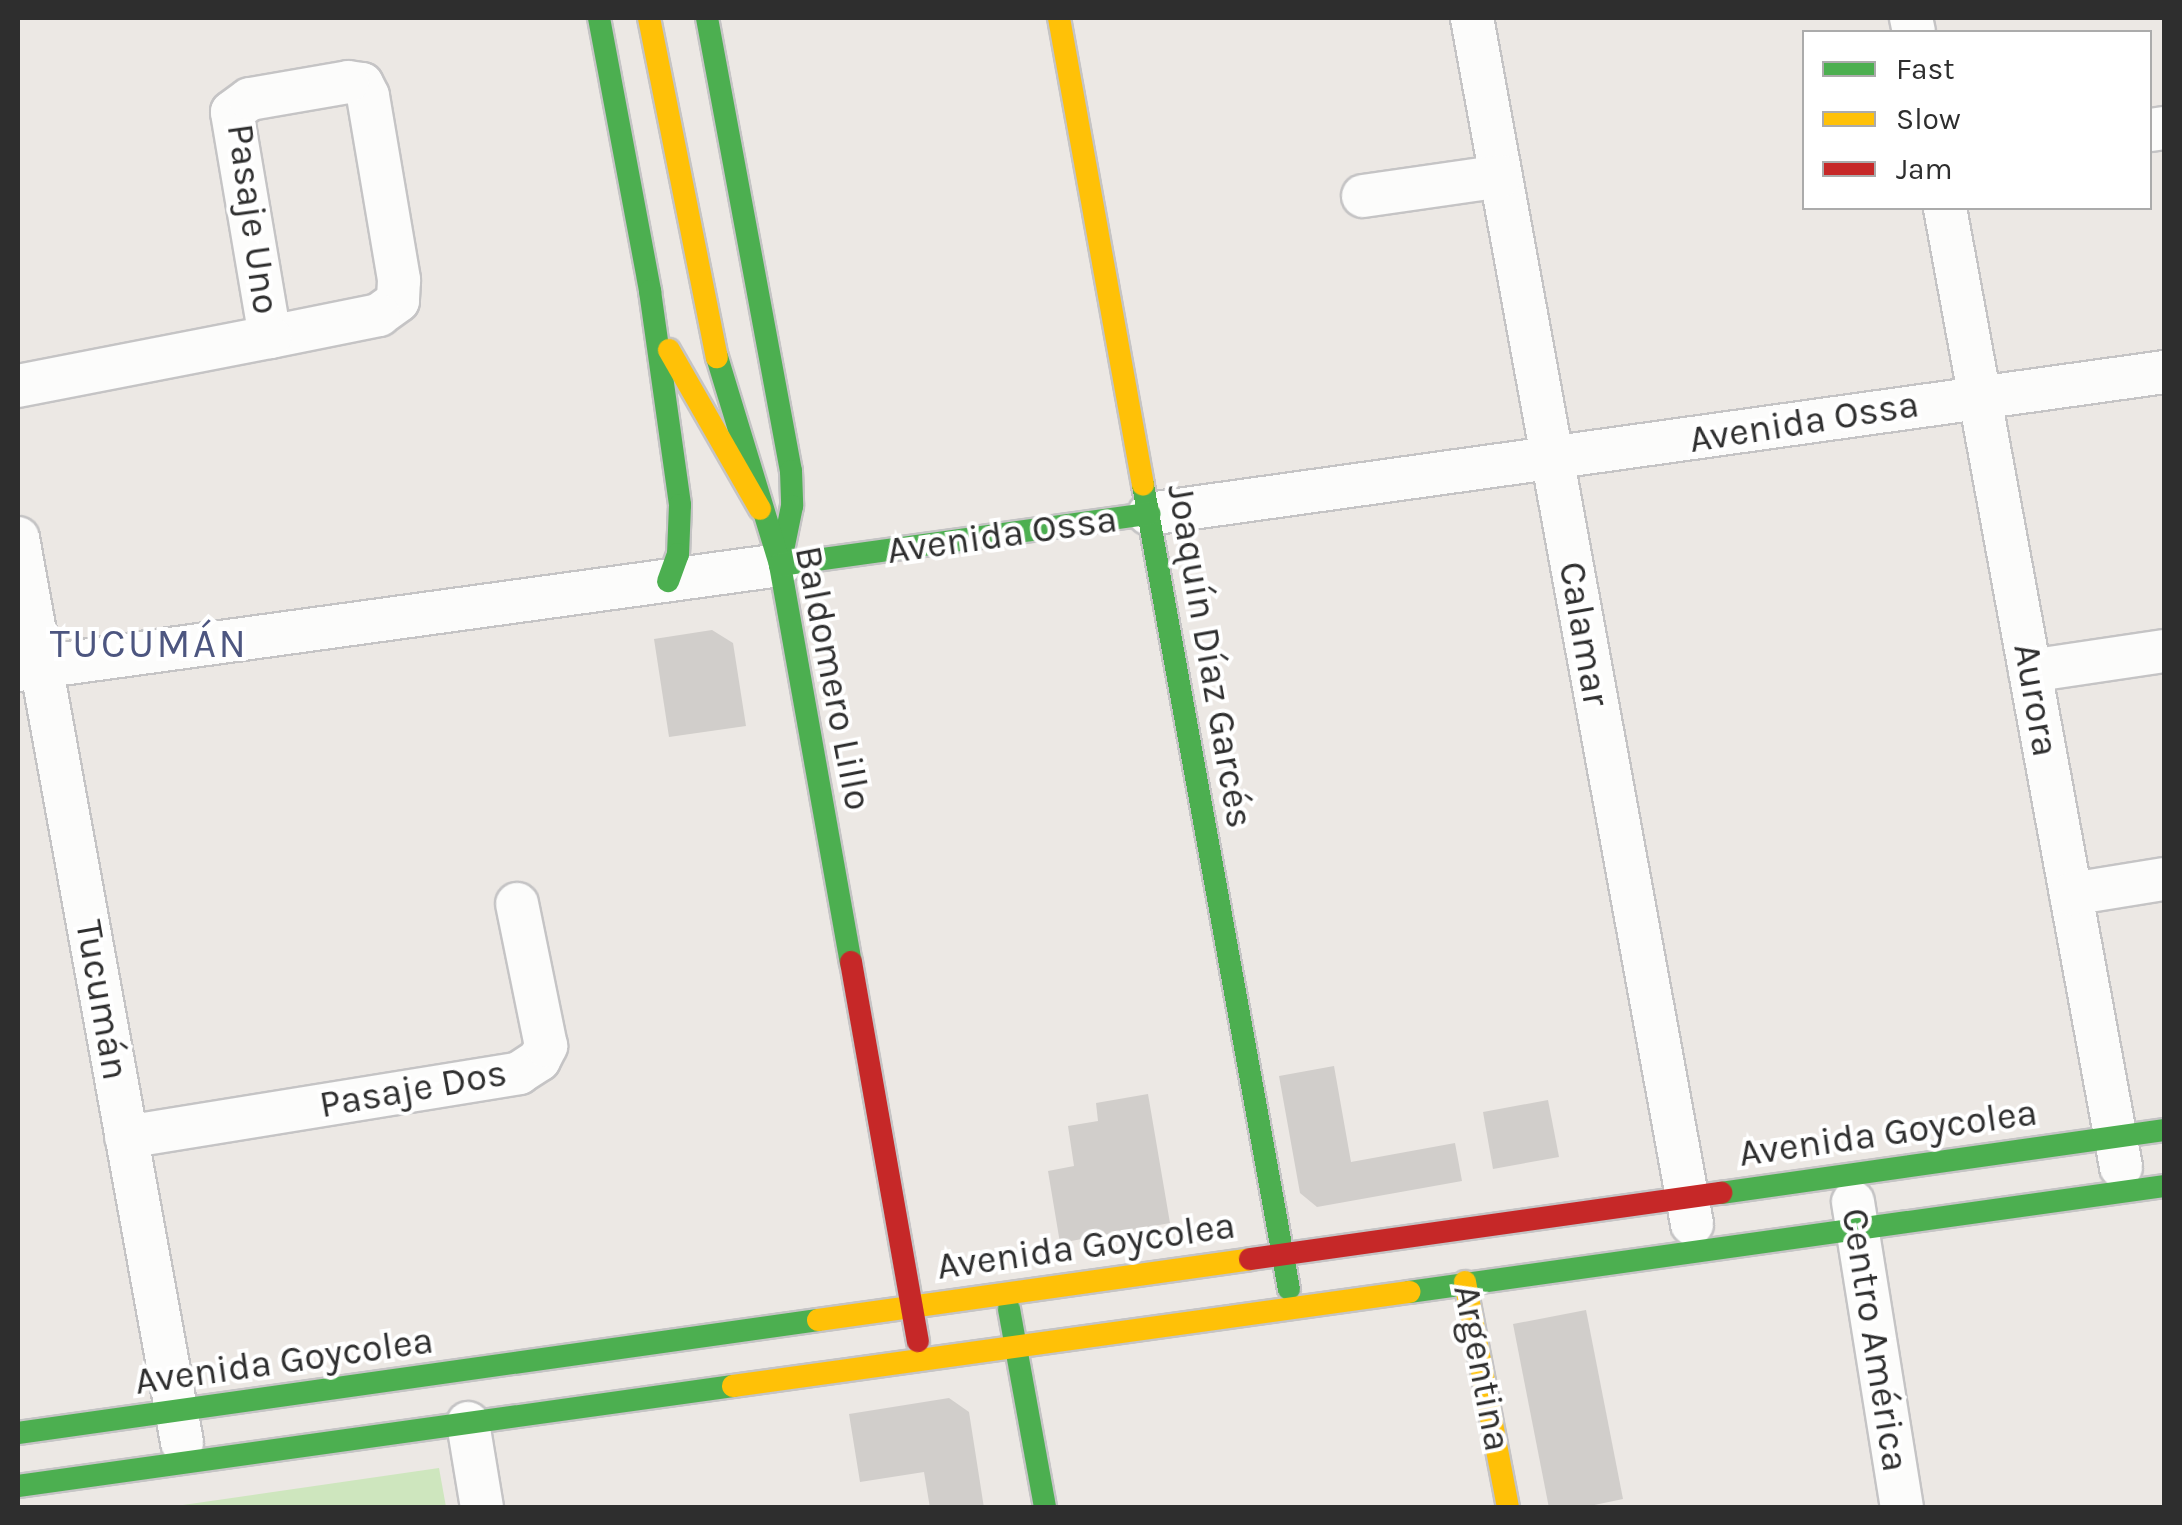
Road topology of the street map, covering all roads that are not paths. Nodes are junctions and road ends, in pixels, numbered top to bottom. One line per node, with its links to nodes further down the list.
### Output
1 (599, 18): 9 (street)
2 (649, 18): 15 (street, Baldomero Lillo)
3 (706, 18): 18 (street)
4 (1059, 18): 16 (street, Joaquín Díaz Garcés)
5 (1472, 18): 6 (street, Calamar)
6 (1501, 176): 7 (street); 14 (street, Calamar)
7 (1363, 196)
8 (1946, 210): 13 (street, Aurora)
9 (650, 291): 15 (street); 19 (street)
10 (270, 337): 10 (street, Pasaje Uno); 12 (street, Pasaje Uno)
11 (2164, 372): 13 (street, Avenida Ossa)
12 (18, 386)
13 (1980, 395): 14 (street, Avenida Ossa); 22 (street, Aurora)
14 (1553, 460): 16 (street, Avenida Ossa); 31 (street, Calamar)
15 (760, 509): 18 (street, Baldomero Lillo)
16 (1149, 514): 18 (street, Avenida Ossa); 35 (street, Joaquín Díaz Garcés)
17 (18, 538): 21 (street, Tucumán)
18 (780, 566): 19 (street, Avenida Ossa); 38 (street, Baldomero Lillo)
19 (668, 581): 21 (street, Avenida Ossa)
20 (2164, 650): 22 (street)
21 (29, 668): 28 (street, Tucumán)
22 (2030, 671): 24 (street, Aurora)
23 (2164, 880): 24 (street)
24 (2071, 894): 27 (street, Aurora)
25 (518, 904): 28 (street, Pasaje Dos)
26 (2164, 1130): 27 (street, Avenida Goycolea)
27 (2115, 1136): 29 (street, Avenida Goycolea); 30 (street, Aurora)
28 (126, 1137): 42 (street, Tucumán)
29 (1851, 1172): 31 (street, Avenida Goycolea); 33 (street, Centro América)
30 (2145, 1189): 33 (street)
31 (1687, 1196): 32 (street, Avenida Goycolea); 34 (street, Calamar)
32 (1455, 1229): 35 (street, Avenida Goycolea); 36 (street, Argentina)
33 (1855, 1229): 34 (street); 50 (street, Centro América)
34 (1697, 1250): 36 (street)
35 (1282, 1254): 37 (street, Avenida Goycolea); 39 (street, Joaquín Díaz Garcés)
36 (1465, 1282): 39 (street); 49 (street, Argentina)
37 (1006, 1292): 38 (street, Avenida Goycolea); 40 (street)
38 (912, 1306): 41 (street, Baldomero Lillo); 42 (street, Avenida Goycolea)
39 (1292, 1306): 40 (street)
40 (1016, 1345): 41 (street); 48 (street)
41 (920, 1359): 43 (street)
42 (176, 1411): 44 (street, Avenida Goycolea); 45 (street, Tucumán)
43 (468, 1423): 45 (street); 47 (street)
44 (18, 1433)
45 (185, 1462): 46 (street)
46 (18, 1486)
47 (482, 1508)
48 (1045, 1508)
49 (1508, 1508)
50 (1902, 1508)

